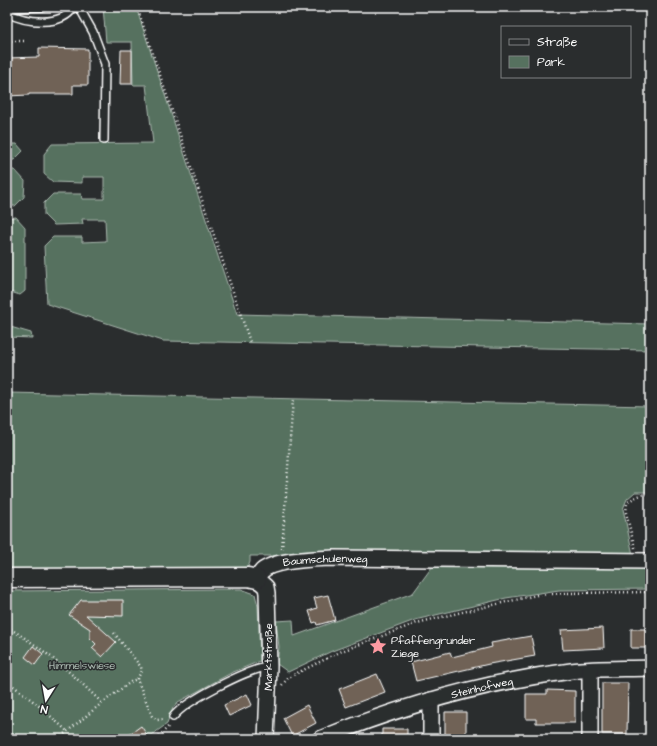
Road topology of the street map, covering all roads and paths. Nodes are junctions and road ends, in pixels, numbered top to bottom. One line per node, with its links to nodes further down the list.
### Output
1 (42, 7): 5 (lane)
2 (74, 7): 6 (lane)
3 (80, 7): 9 (lane)
4 (137, 7): 10 (path)
5 (7, 8)
6 (7, 13)
7 (7, 41): 8 (path)
8 (27, 41)
9 (104, 140)
10 (250, 342)
11 (293, 399): 14 (path)
12 (650, 494): 13 (path)
13 (644, 561): 14 (street, Baumschulenweg)
14 (281, 564): 16 (street, Baumschulenweg)
15 (7, 578): 16 (street)
16 (256, 578): 20 (street, Marktstraße)
17 (650, 592): 23 (path)
18 (7, 627): 27 (path)
19 (114, 634): 24 (path)
20 (269, 667): 28 (lane); 33 (street, Marktstraße)
21 (650, 668): 22 (street, Steinhofweg)
22 (590, 670): 26 (street, Steinhofweg); 36 (street)
23 (289, 677)
24 (137, 679): 27 (path); 28 (path)
25 (7, 681): 29 (path)
26 (431, 700): 34 (street, Steinhofweg); 35 (street)
27 (102, 703): 29 (path)
28 (173, 717)
29 (67, 731): 31 (path)
30 (161, 735): 32 (path)
31 (58, 739)
32 (156, 739)
33 (266, 739)
34 (320, 739)
35 (431, 739)
36 (590, 739)

